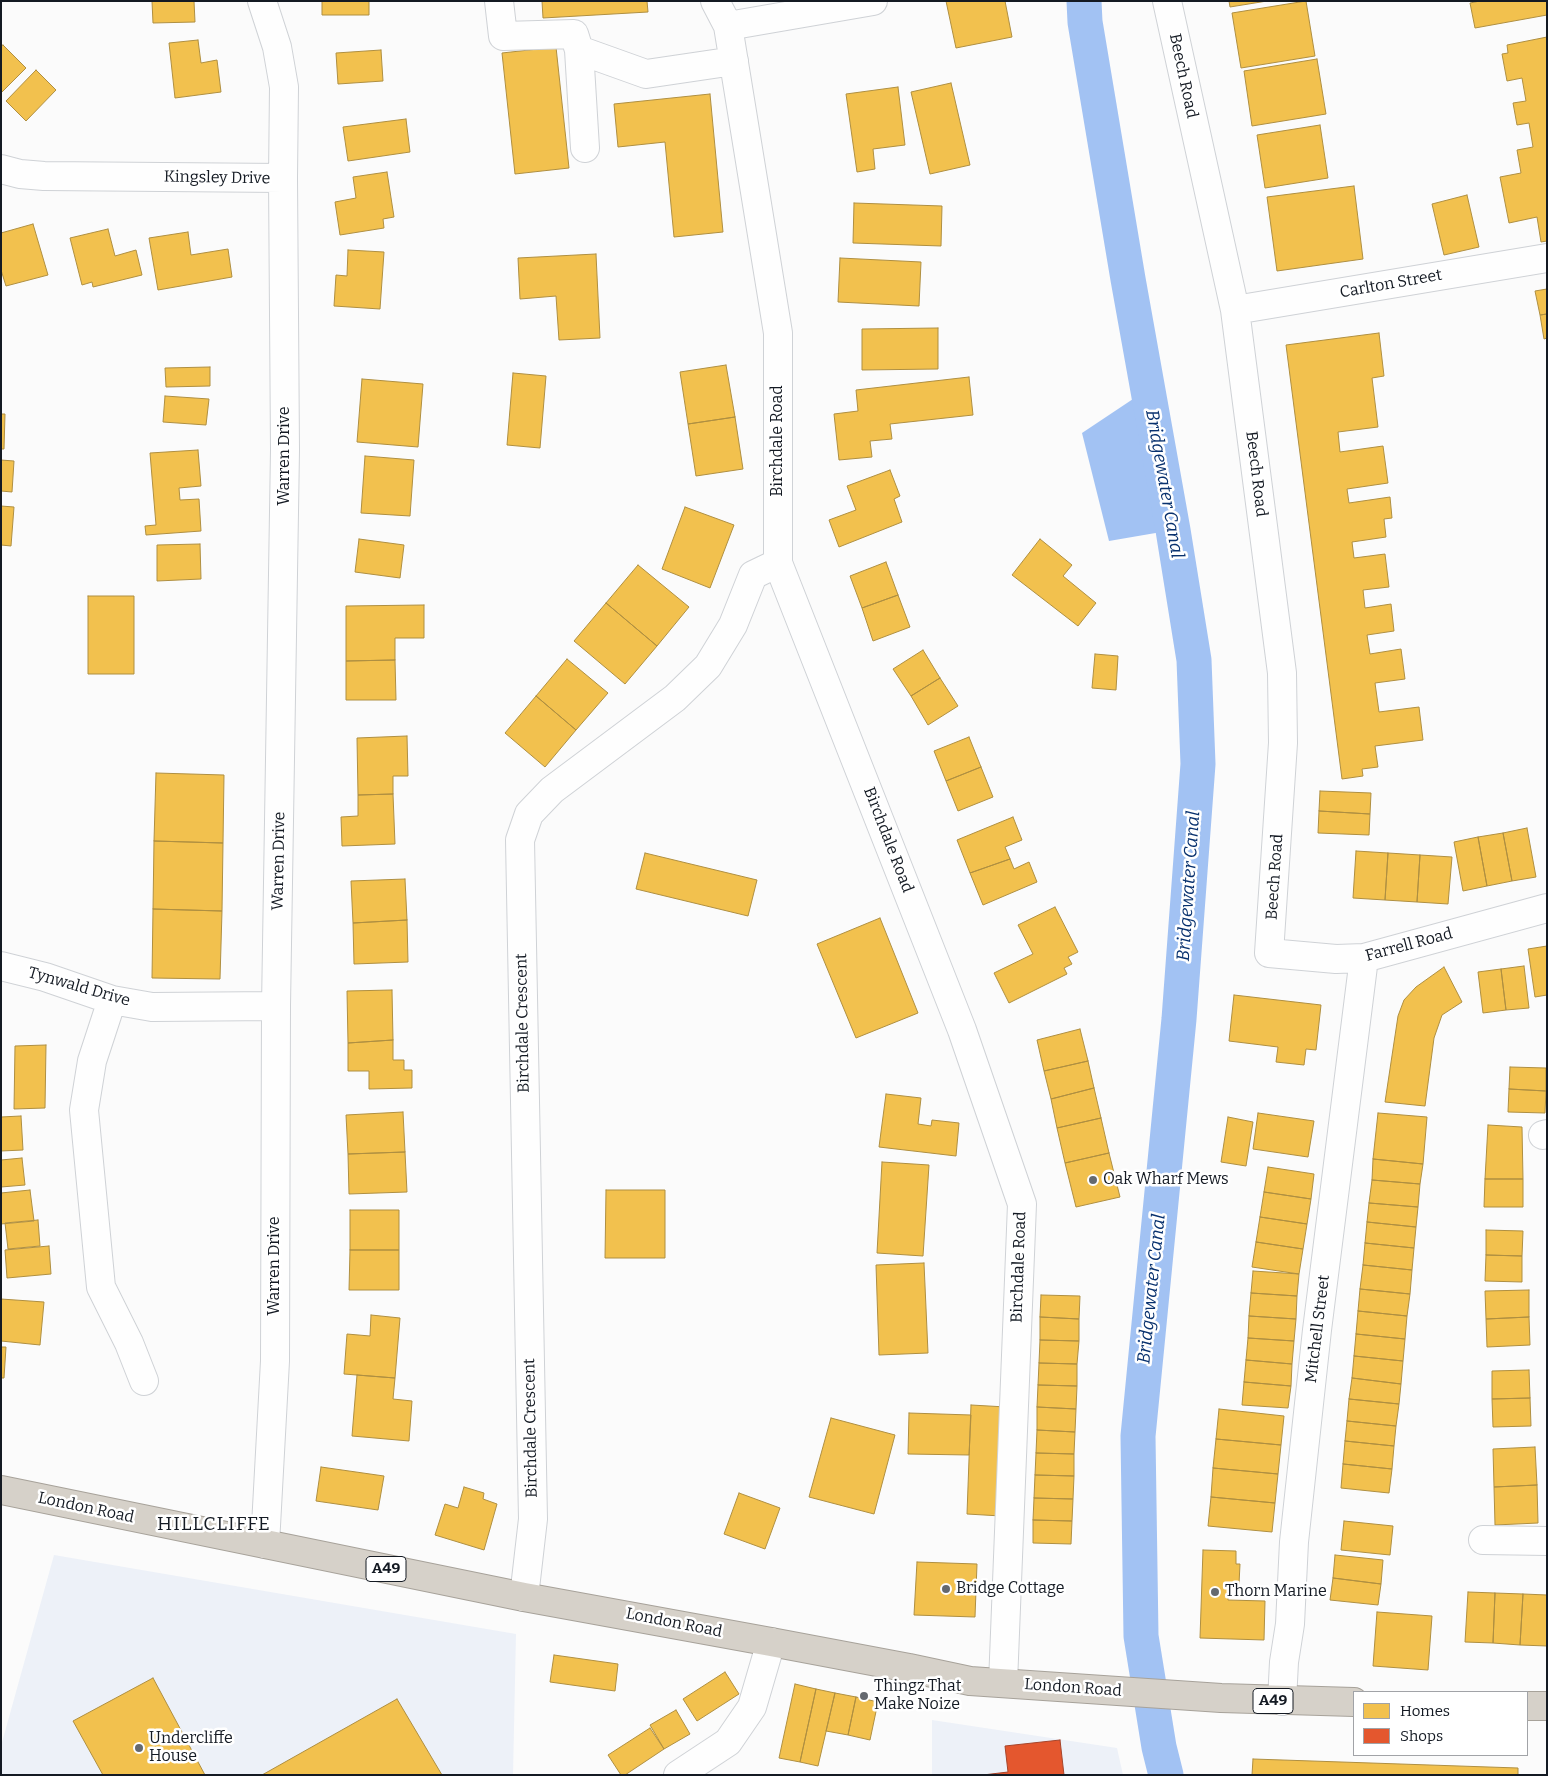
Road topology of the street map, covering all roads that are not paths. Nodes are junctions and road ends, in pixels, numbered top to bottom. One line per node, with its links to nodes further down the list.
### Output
1 (262, 1): 11 (street, Kingsley Drive)
2 (498, 1): 7 (street)
3 (715, 1): 6 (street, Birchdale Road)
4 (873, 1): 6 (street)
5 (1167, 1): 13 (street, Beech Road)
6 (728, 26): 8 (street, Birchdale Road)
7 (579, 50): 8 (street); 9 (street)
8 (734, 61): 14 (street, Birchdale Road)
9 (585, 148)
10 (1, 169): 11 (street, Kingsley Drive)
11 (283, 178): 20 (street, Warren Drive)
12 (1547, 258): 13 (street, Carlton Street)
13 (1235, 310): 16 (street, Beech Road)
14 (778, 562): 26 (street, Birchdale Crescent); 28 (street, Birchdale Road)
15 (1547, 908): 17 (street, Farrell Road)
16 (1269, 953): 17 (street, Farrell Road)
17 (1364, 958): 29 (street, Mitchell Street)
18 (1, 966): 19 (street, Tynwald Drive)
19 (112, 1000): 20 (street, Tynwald Drive); 21 (street)
20 (276, 1006): 25 (street, Warren Drive)
21 (144, 1381)
22 (1, 1490): 25 (highway, London Road / A49)
23 (1482, 1540): 24 (street)
24 (1547, 1541)
25 (265, 1544): 26 (highway, London Road / A49)
26 (524, 1597): 27 (highway, London Road / A49)
27 (771, 1642): 28 (highway, London Road / A49); 33 (street)
28 (1003, 1683): 29 (highway, London Road / A49)
29 (1282, 1701): 30 (highway, London Road / A49)
30 (1353, 1702)
31 (1528, 1706): 32 (highway)
32 (1547, 1706)
33 (678, 1775)

